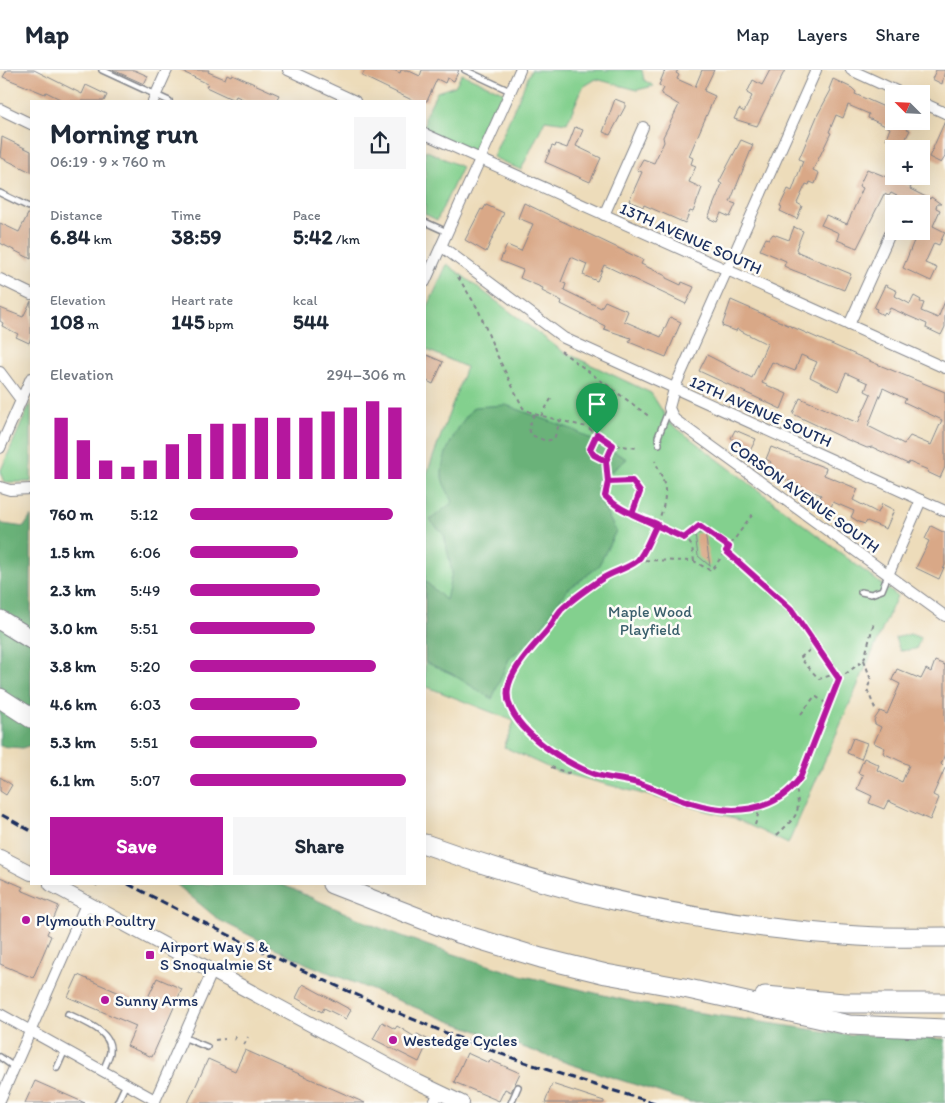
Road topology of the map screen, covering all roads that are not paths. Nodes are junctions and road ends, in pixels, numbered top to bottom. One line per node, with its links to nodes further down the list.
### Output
1 (102, 70): 10 (lane)
2 (167, 70): 10 (street)
3 (288, 70): 11 (street)
4 (465, 70): 9 (lane)
5 (520, 70): 9 (street)
6 (816, 70): 26 (street)
7 (851, 70): 8 (street)
8 (885, 86)
9 (511, 92): 18 (street)
10 (154, 98)
11 (354, 100)
12 (930, 106): 14 (street)
13 (0, 109): 15 (street)
14 (945, 113)
15 (30, 124)
16 (643, 126): 21 (street)
17 (426, 134): 18 (street, 13TH AVENUE SOUTH)
18 (480, 160): 21 (street, 13TH AVENUE SOUTH); 23 (street)
19 (0, 193): 20 (lane)
20 (30, 208)
21 (604, 215): 26 (street, 13TH AVENUE SOUTH)
22 (426, 222): 23 (lane)
23 (447, 232): 25 (street)
24 (887, 240): 30 (street)
25 (441, 246): 28 (street); 34 (street, 12TH AVENUE SOUTH)
26 (726, 270): 30 (street, 13TH AVENUE SOUTH); 34 (street)
27 (0, 279): 29 (street)
28 (426, 280)
29 (30, 294)
30 (849, 325): 31 (street, 13TH AVENUE SOUTH)
31 (945, 368)
32 (0, 372): 35 (street)
33 (30, 380): 35 (street)
34 (674, 389): 36 (street); 41 (street, 12TH AVENUE SOUTH)
35 (21, 400): 38 (street)
36 (669, 408): 37 (lane); 43 (street, CORSON AVENUE SOUTH)
37 (659, 444)
38 (0, 448)
39 (0, 487): 40 (street)
40 (30, 489)
41 (921, 500): 42 (street, 12TH AVENUE SOUTH); 43 (street)
42 (945, 511)
43 (888, 575): 44 (lane); 45 (street, CORSON AVENUE SOUTH)
44 (861, 592)
45 (945, 616)
46 (0, 698): 47 (highway)
47 (30, 717)
48 (426, 844): 54 (highway)
49 (0, 857): 50 (main road)
50 (30, 872)
51 (53, 885): 53 (main road)
52 (335, 885): 56 (highway)
53 (87, 902): 55 (main road); 60 (street)
54 (945, 937)
55 (212, 972): 62 (street); 71 (main road)
56 (684, 988): 57 (highway); 61 (highway)
57 (945, 1003)
58 (0, 1014): 60 (street)
59 (68, 1014): 68 (lane)
60 (30, 1030): 64 (street); 66 (street)
61 (945, 1030)
62 (183, 1037): 63 (lane); 73 (street)
63 (207, 1047)
64 (65, 1050): 67 (lane); 68 (street)
65 (0, 1057): 66 (lane)
66 (14, 1068): 72 (street)
67 (57, 1068)
68 (103, 1071): 69 (street)
69 (126, 1084): 73 (street); 74 (lane)
70 (518, 1087): 76 (lane)
71 (436, 1098): 75 (main road)
72 (0, 1100)
73 (154, 1101)
74 (118, 1103)
75 (462, 1103)
76 (511, 1103)

